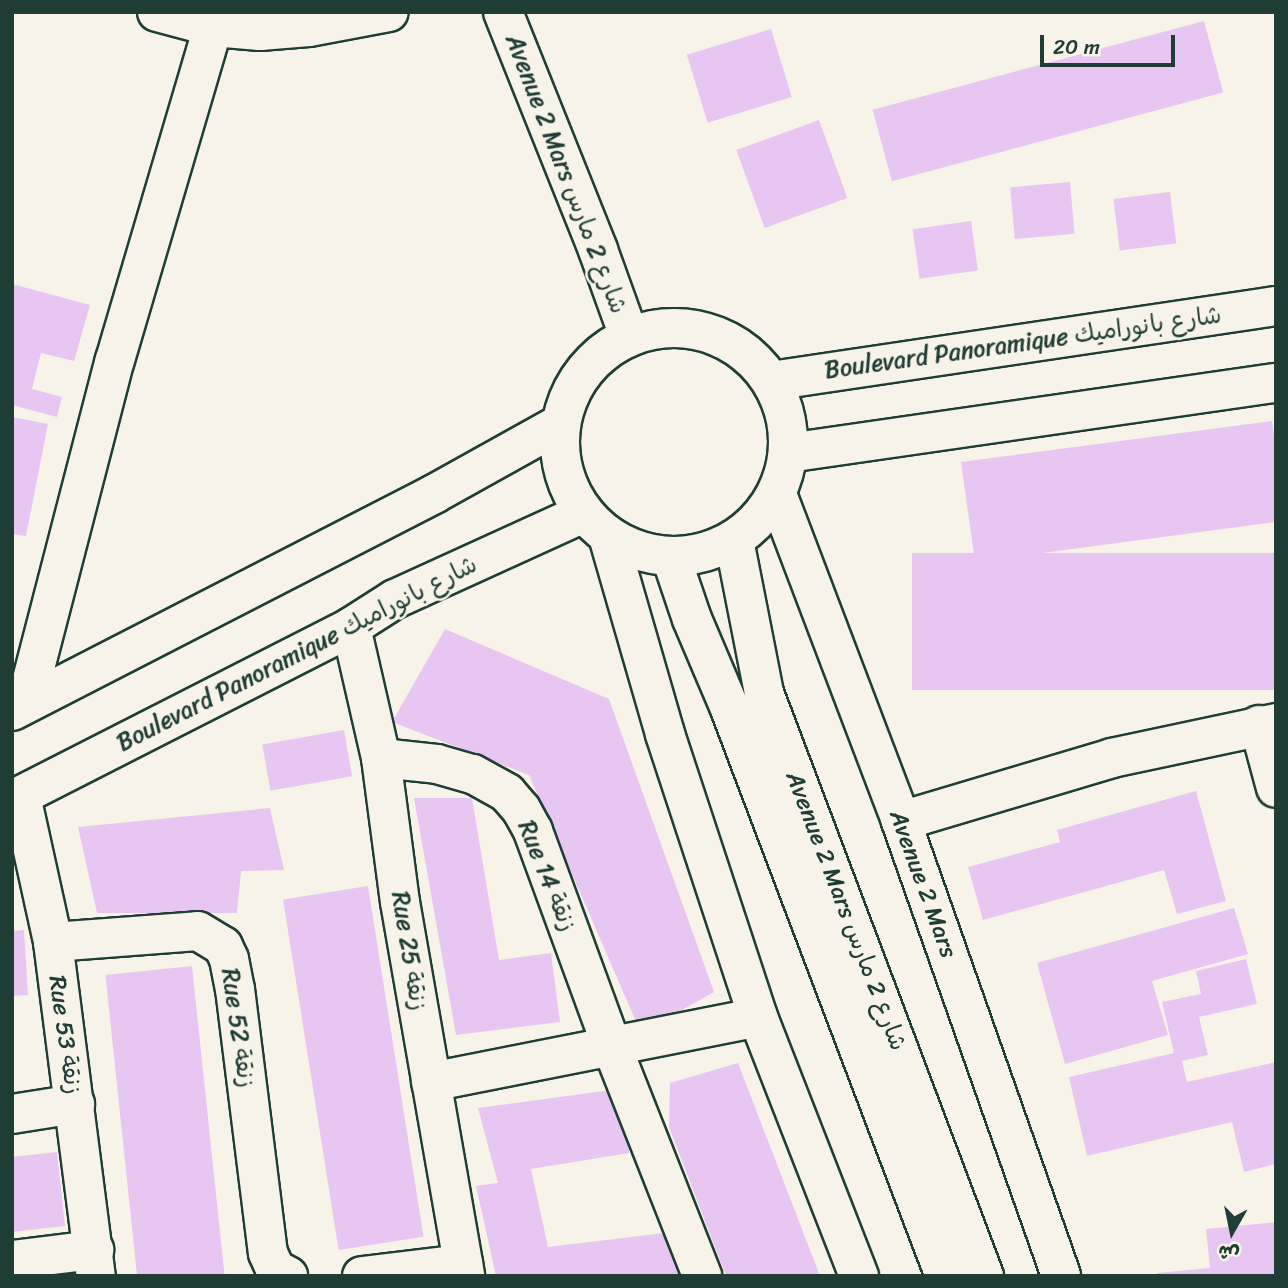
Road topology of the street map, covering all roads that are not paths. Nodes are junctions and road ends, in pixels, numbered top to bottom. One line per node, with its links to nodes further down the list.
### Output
1 (157, 12): 4 (street)
2 (389, 12): 4 (street)
3 (503, 12): 6 (street, Avenue 2 Mars شارع 2 مارس)
4 (214, 27): 16 (street)
5 (1276, 306): 7 (street, Boulevard Panoramique شارع بانوراميك)
6 (629, 336): 7 (street); 9 (street)
7 (771, 381): 10 (street)
8 (1276, 383): 10 (street)
9 (560, 424): 12 (street); 16 (street)
10 (788, 453): 11 (street)
11 (777, 494): 13 (street); 21 (street, Avenue 2 Mars)
12 (596, 525): 14 (street); 15 (street, Boulevard Panoramique شارع بانوراميك); 23 (street)
13 (734, 540): 14 (street); 36 (street, Avenue 2 Mars شارع 2 مارس)
14 (671, 557): 35 (street, Avenue 2 Mars شارع 2 مارس)
15 (351, 627): 18 (street, Rue 25 زنقة); 20 (street, Boulevard Panoramique شارع بانوراميك)
16 (19, 707)
17 (1267, 724): 19 (street); 21 (street)
18 (381, 758): 24 (street, Rue 14 زنقة); 25 (street, Rue 25 زنقة)
19 (1276, 788)
20 (16, 798): 22 (street, Rue 53 زنقة)
21 (901, 821): 37 (street, Avenue 2 Mars)
22 (53, 942): 26 (street, Rue 53 زنقة); 31 (street, Rue 52 زنقة)
23 (758, 1017): 24 (street); 34 (street)
24 (612, 1047): 25 (street); 33 (street, Rue 14 زنقة)
25 (431, 1082): 30 (street, Rue 25 زنقة)
26 (75, 1104): 27 (street); 29 (street, Rue 53 زنقة)
27 (12, 1114)
28 (12, 1260): 29 (street)
29 (95, 1263)
30 (464, 1270): 32 (street)
31 (288, 1276)
32 (362, 1276)
33 (702, 1276)
34 (859, 1276)
35 (945, 1276)
36 (984, 1276)
37 (1061, 1276)

